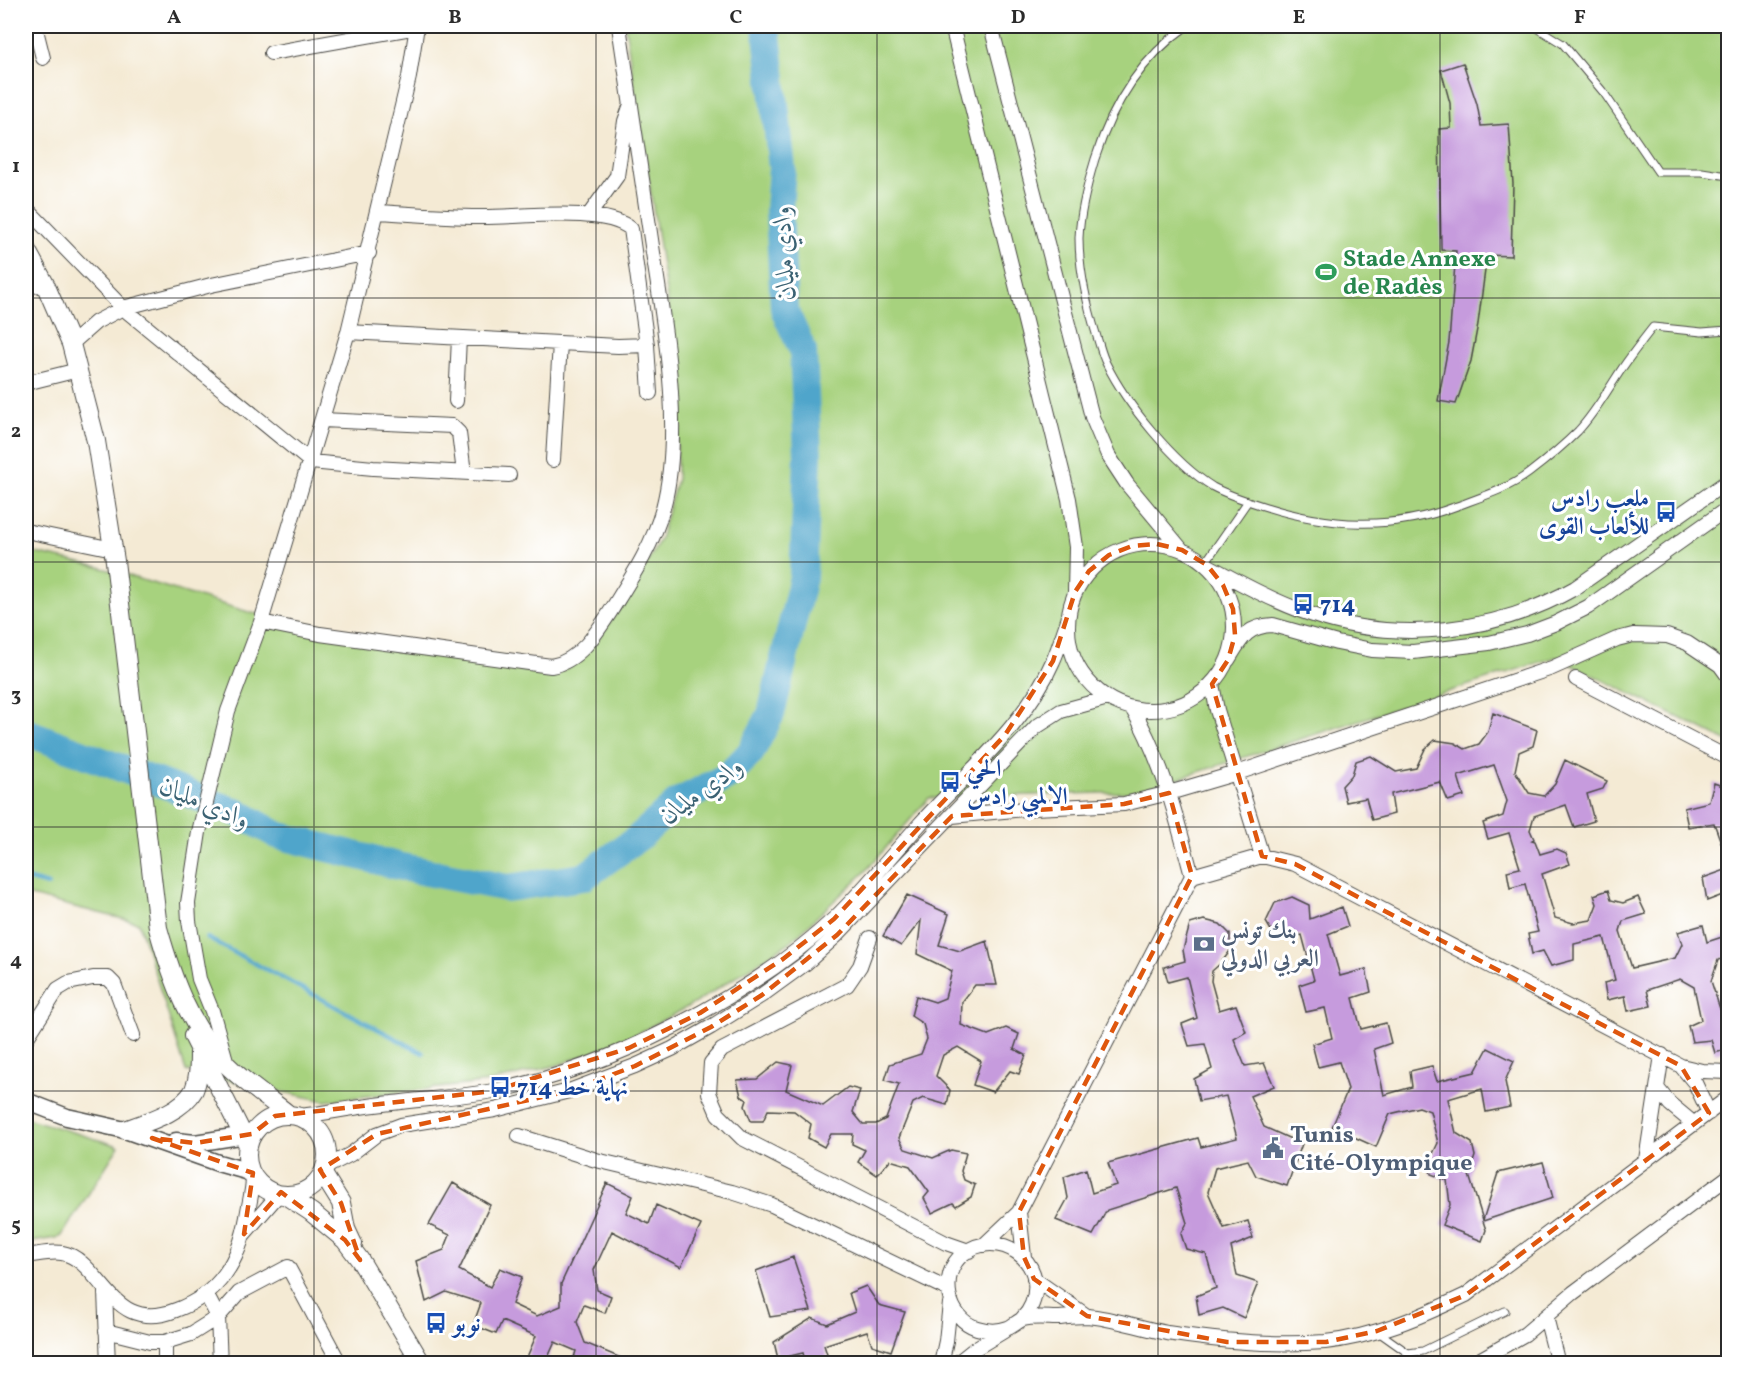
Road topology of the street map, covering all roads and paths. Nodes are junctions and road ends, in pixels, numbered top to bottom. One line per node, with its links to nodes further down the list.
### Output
1 (35, 26): 9 (street)
2 (417, 26): 8 (street); 13 (street)
3 (619, 26): 10 (street)
4 (952, 26): 42 (street)
5 (991, 26): 39 (street)
6 (1187, 26): 36 (lane)
7 (1534, 26): 11 (lane)
8 (271, 53)
9 (43, 58)
10 (631, 104): 14 (street); 44 (street)
11 (1728, 176)
12 (26, 208): 19 (street)
13 (378, 212): 14 (street); 16 (street)
14 (589, 215): 25 (street)
15 (26, 249): 17 (main road)
16 (369, 253): 19 (street); 21 (street)
17 (45, 284): 18 (street); 24 (main road)
18 (26, 287)
19 (123, 308): 24 (street); 32 (street)
20 (1728, 330): 36 (lane)
21 (348, 332): 22 (street); 30 (street)
22 (459, 338): 23 (street); 29 (street)
23 (560, 343): 25 (street); 31 (street)
24 (71, 344): 26 (main road)
25 (647, 345): 28 (street)
26 (78, 370): 27 (street); 40 (main road)
27 (26, 383)
28 (650, 393)
29 (456, 401)
30 (322, 420): 32 (street); 33 (street)
31 (553, 460)
32 (311, 462): 33 (street); 44 (street)
33 (464, 473): 34 (street)
34 (509, 475)
35 (1728, 481): 41 (street)
36 (1248, 501): 41 (lane)
37 (1728, 508): 45 (street)
38 (26, 531): 40 (street)
39 (1182, 549): 41 (street); 42 (street)
40 (114, 555): 58 (main road)
41 (1206, 564): 45 (street)
42 (1075, 592): 43 (street)
43 (1068, 620): 49 (street); 70 (street)
44 (261, 622): 63 (street)
45 (1228, 660): 48 (street)
46 (1728, 676): 52 (street)
47 (1576, 679): 51 (street)
48 (1212, 684): 50 (street); 52 (street)
49 (1108, 698): 50 (street); 54 (street)
50 (1132, 708): 53 (street)
51 (1728, 758)
52 (1237, 773): 53 (street); 55 (street)
53 (1168, 793): 54 (street); 56 (street)
54 (952, 816): 77 (street)
55 (1262, 856): 56 (street); 62 (street)
56 (1192, 876): 81 (street)
57 (870, 938): 84 (street)
58 (185, 1008): 61 (main road); 63 (main road)
59 (133, 1035): 60 (street)
60 (26, 1039)
61 (200, 1048): 72 (main road); 75 (main road)
62 (1662, 1055): 64 (street); 66 (street)
63 (227, 1066): 70 (main road)
64 (1681, 1066): 65 (street); 69 (street)
65 (1728, 1072)
66 (1658, 1088): 71 (street); 76 (street)
67 (1728, 1098): 69 (street)
68 (26, 1101): 72 (street)
69 (1708, 1113): 71 (street)
70 (294, 1115): 75 (main road); 77 (main road)
71 (1694, 1124): 76 (street)
72 (125, 1130): 74 (street)
73 (519, 1136): 91 (street)
74 (152, 1138): 75 (street); 78 (street)
75 (247, 1138): 78 (main road)
76 (1646, 1160): 99 (street)
77 (324, 1171): 80 (main road); 87 (main road)
78 (252, 1174): 80 (main road); 82 (street)
79 (1728, 1177): 95 (street)
80 (282, 1195): 82 (street); 87 (main road)
81 (1019, 1212): 83 (street); 86 (street)
82 (244, 1234): 90 (street)
83 (984, 1245): 84 (street); 86 (street)
84 (969, 1251): 91 (street)
85 (26, 1256): 89 (street)
86 (1024, 1257): 88 (street)
87 (360, 1260): 101 (main road)
88 (1034, 1279): 94 (street); 96 (street)
89 (105, 1292): 90 (street); 98 (street)
90 (206, 1294): 93 (street)
91 (949, 1296): 97 (street); 106 (street)
92 (1505, 1311): 99 (lane)
93 (219, 1317): 100 (street); 104 (street); 105 (street)
94 (1087, 1317): 96 (street); 99 (street)
95 (1546, 1317): 108 (street); 109 (street)
96 (1022, 1319): 97 (street)
97 (1008, 1329): 107 (street)
98 (106, 1331): 100 (street); 102 (street)
99 (1377, 1331)
100 (165, 1342): 103 (street)
101 (414, 1361)
102 (108, 1364)
103 (165, 1364)
104 (220, 1364)
105 (340, 1364)
106 (941, 1364)
107 (956, 1364)
108 (1472, 1364)
109 (1558, 1364)

